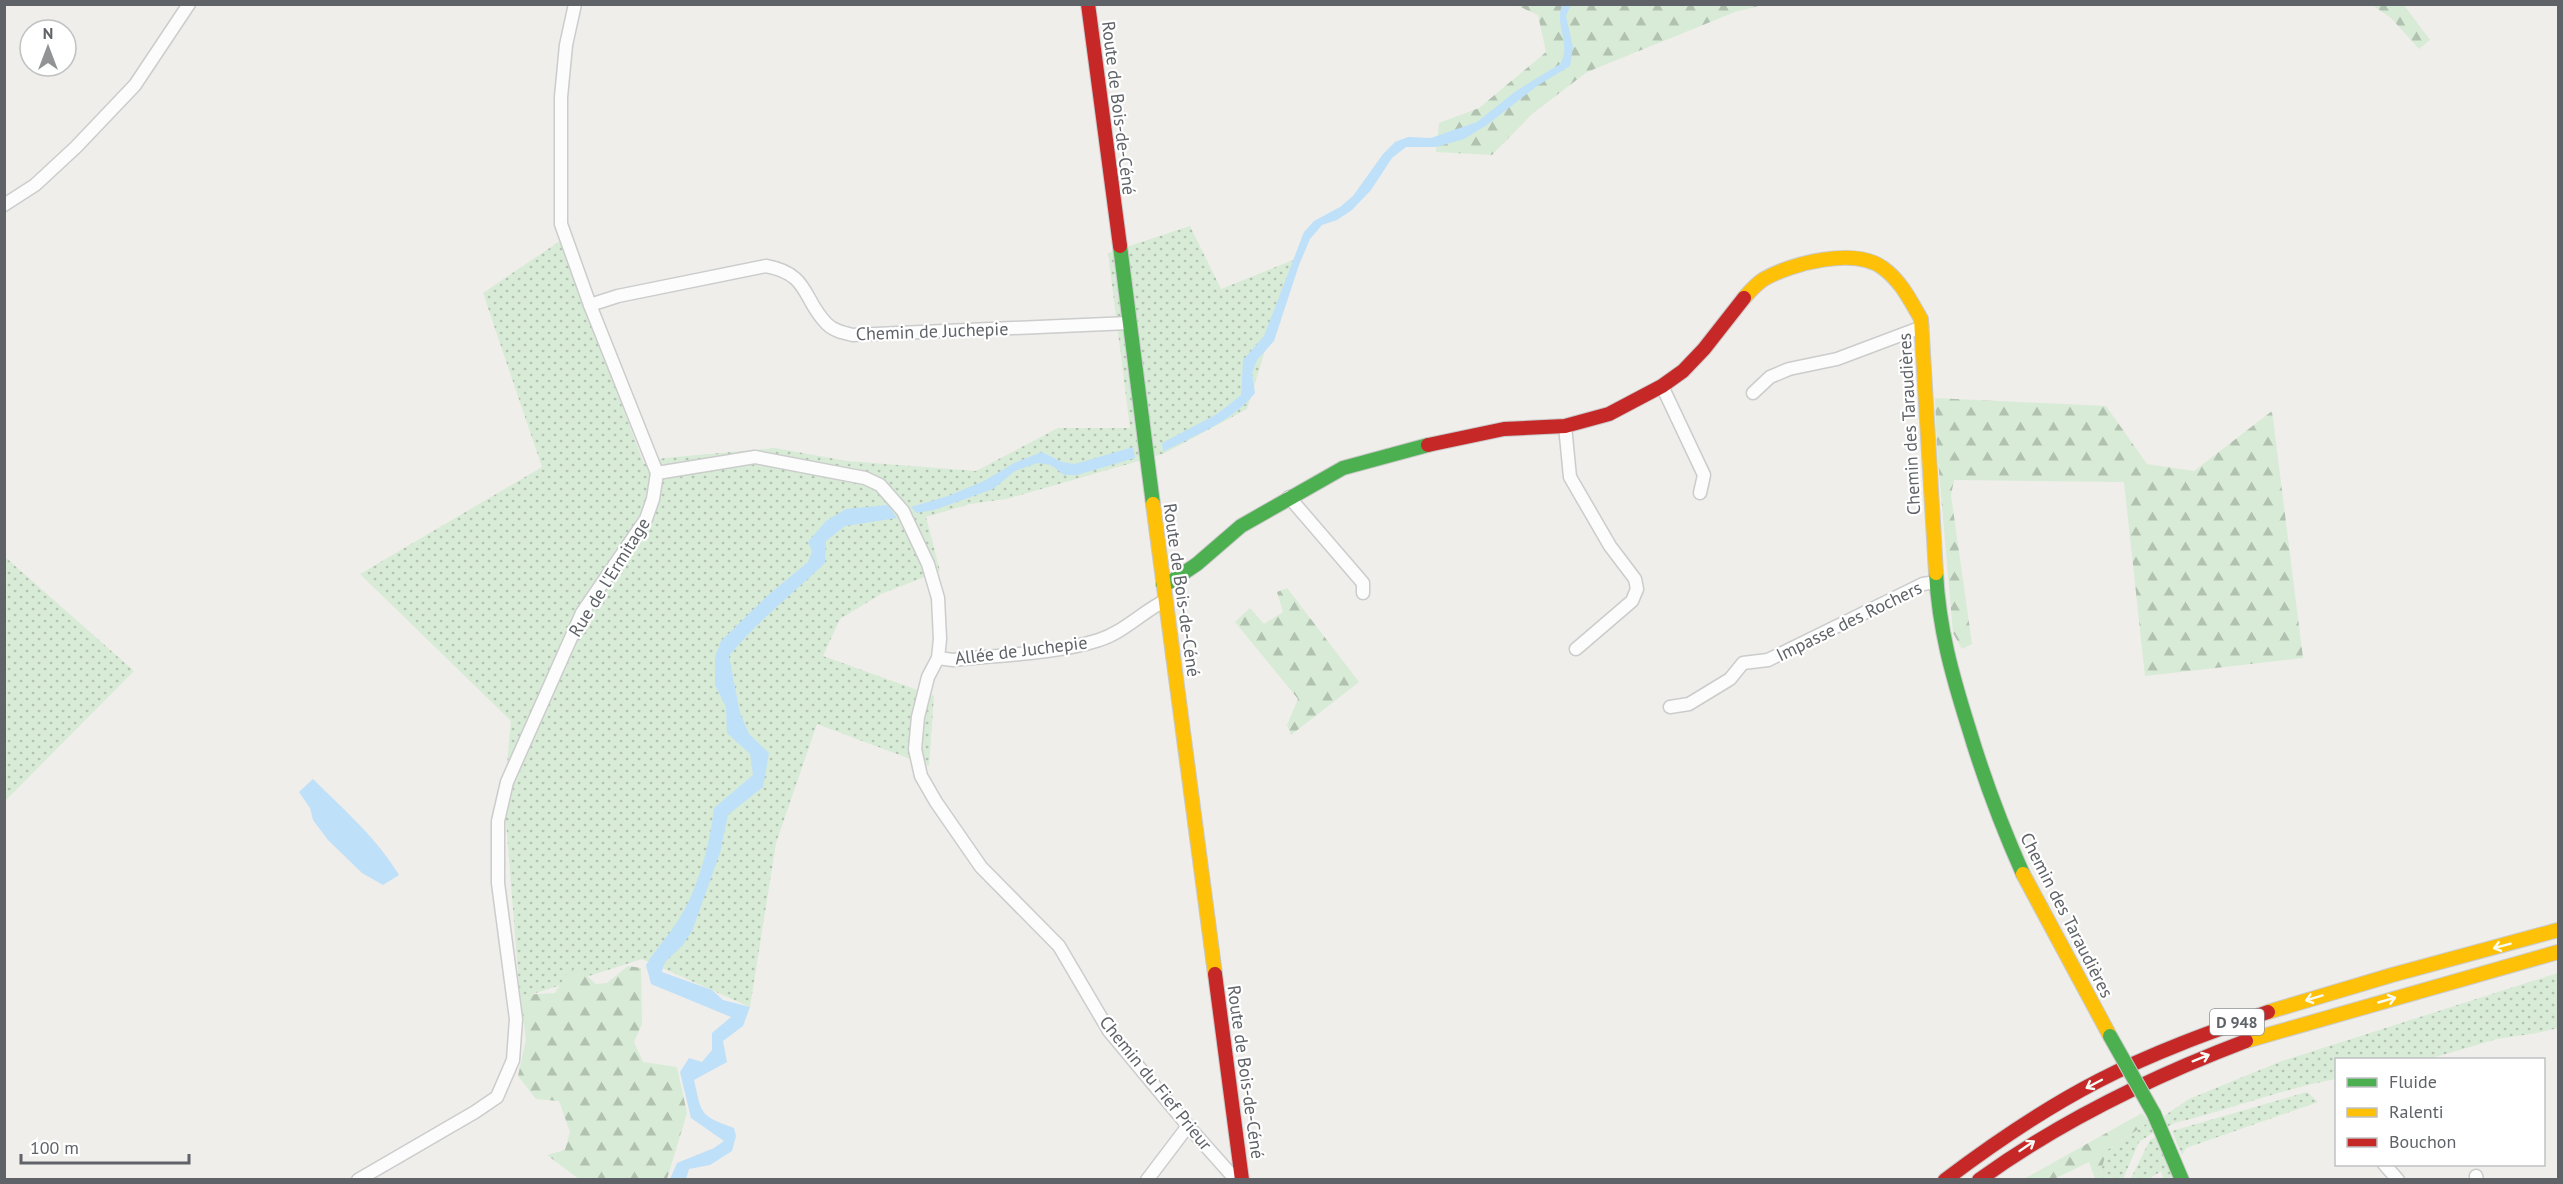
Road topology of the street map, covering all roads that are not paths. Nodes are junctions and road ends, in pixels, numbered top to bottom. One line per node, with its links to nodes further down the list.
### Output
1 (189, 4): 4 (street)
2 (575, 4): 5 (street)
3 (1088, 4): 6 (main road, Route de Bois-de-Céné)
4 (4, 205)
5 (590, 305): 6 (street, Chemin de Juchepie); 11 (street)
6 (1129, 323): 15 (main road, Route de Bois-de-Céné)
7 (1922, 327): 8 (main road, Chemin des Taraudières); 9 (street); 14 (main road, Chemin des Taraudières)
8 (1662, 386): 10 (main road, Chemin des Taraudières); 12 (street)
9 (1753, 393)
10 (1565, 426): 13 (main road, Chemin des Taraudières); 18 (street)
11 (657, 473): 19 (street, Chemin du Fief Prieur); 25 (street, Rue de l'Ermitage)
12 (1700, 493)
13 (1289, 497): 15 (main road, Chemin des Taraudières); 16 (street)
14 (1936, 582): 20 (street, Impasse des Rochers); 31 (main road, Chemin des Taraudières, bridge)
15 (1163, 584): 17 (main road, Route de Bois-de-Céné)
16 (1363, 593)
17 (1166, 600): 19 (street, Allée de Juchepie); 28 (main road, Route de Bois-de-Céné)
18 (1576, 649)
19 (938, 658): 23 (street, Chemin du Fief Prieur)
20 (1670, 706)
21 (2559, 930): 29 (main road, D 948, one-way to 29)
22 (2559, 952): 30 (main road, D 948, one-way to 22)
23 (1188, 1126): 26 (street); 27 (street, Chemin du Fief Prieur)
24 (2386, 1166): 32 (street)
25 (358, 1179)
26 (1147, 1179)
27 (1236, 1179)
28 (1242, 1179)
29 (1945, 1179)
30 (1979, 1179)
31 (2182, 1179)
32 (2398, 1179)

